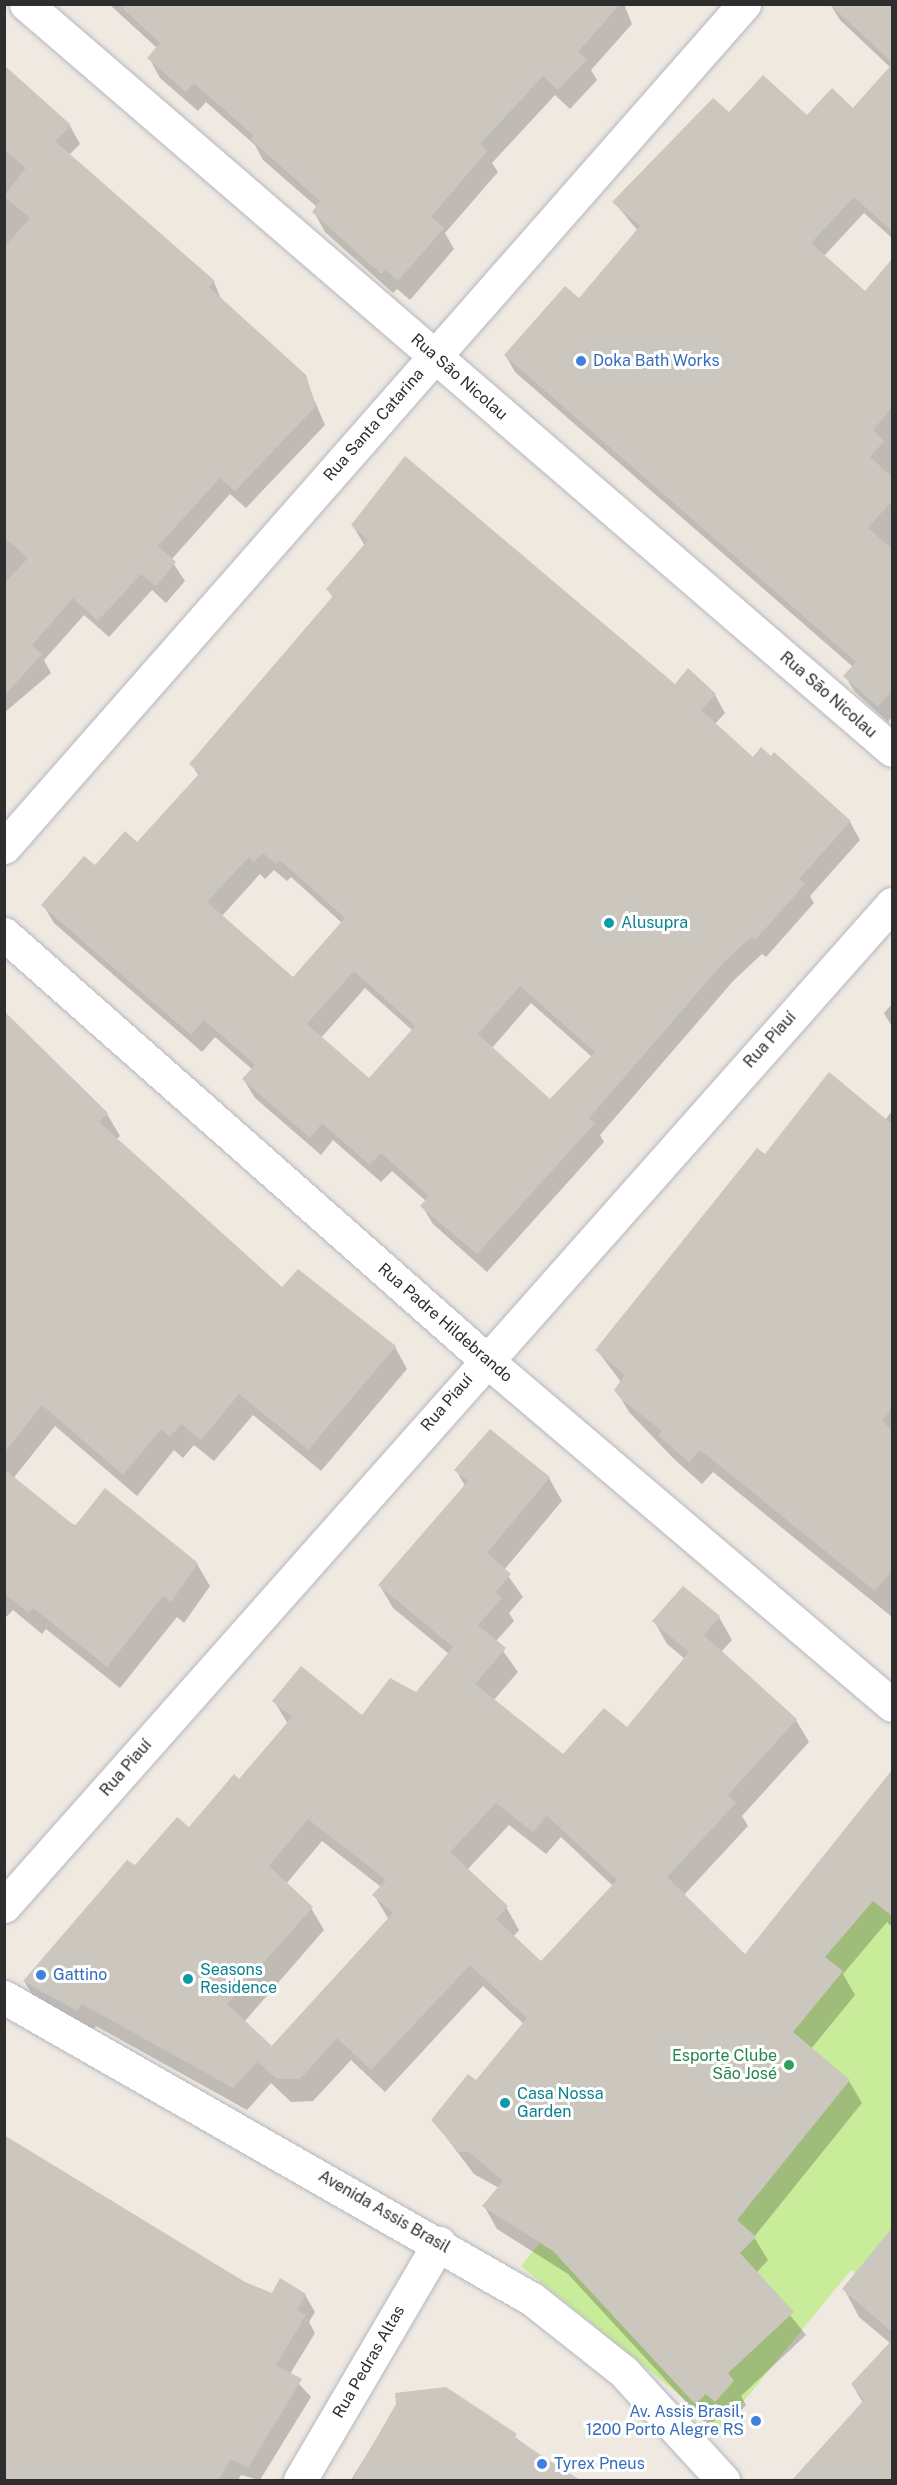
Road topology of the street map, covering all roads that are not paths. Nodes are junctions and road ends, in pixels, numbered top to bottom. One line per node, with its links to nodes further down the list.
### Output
1 (26, 4): 3 (street, Rua São Nicolau)
2 (744, 4): 3 (street, Rua Santa Catarina)
3 (435, 356): 4 (street, Rua São Nicolau); 5 (street, Rua Santa Catarina)
4 (892, 750)
5 (4, 847)
6 (892, 904): 8 (street, Rua Piauí)
7 (4, 934): 8 (street, Rua Padre Hildebrando)
8 (485, 1359): 9 (street, Rua Padre Hildebrando); 10 (street, Rua Piauí)
9 (892, 1705)
10 (4, 1906)
11 (4, 1997): 12 (street, Avenida Assis Brasil)
12 (439, 2243): 13 (street, Rua Pedras Altas); 14 (street, Avenida Assis Brasil)
13 (300, 2481)
14 (723, 2481)

